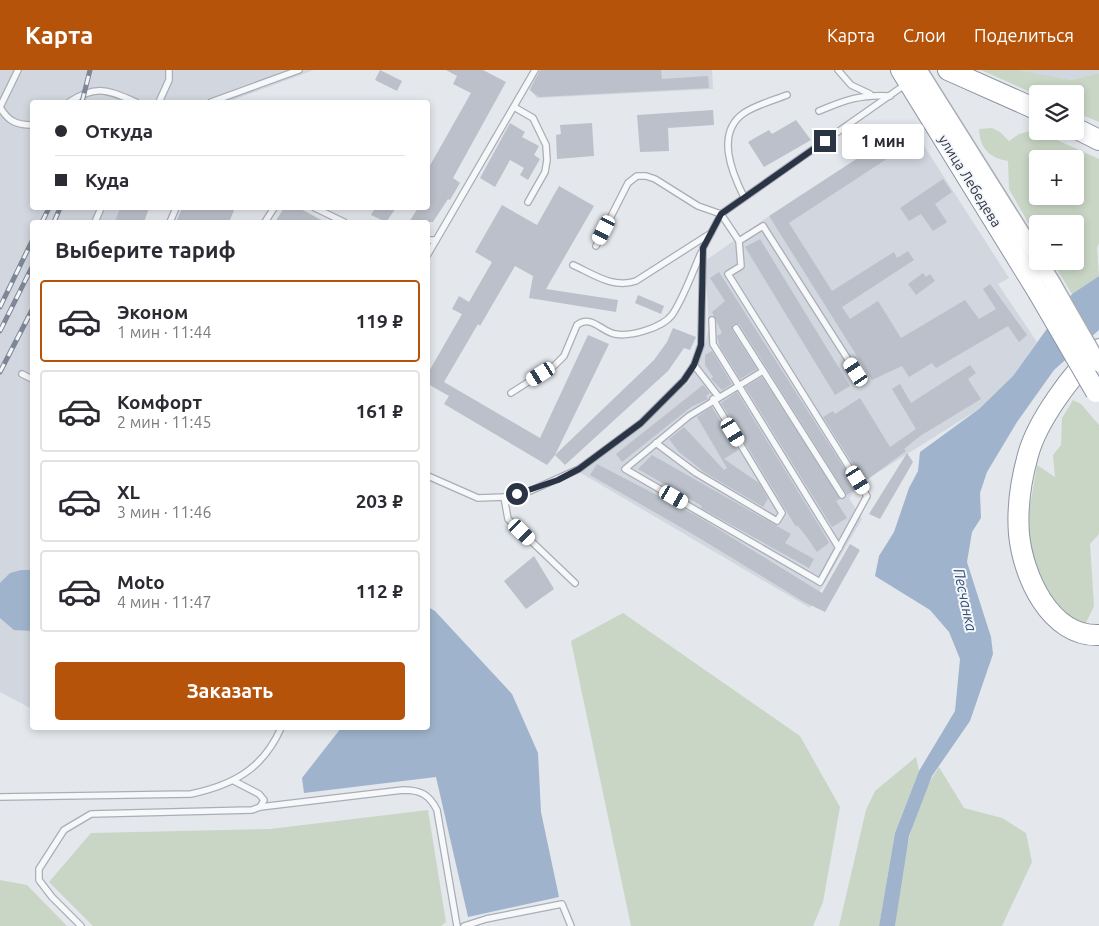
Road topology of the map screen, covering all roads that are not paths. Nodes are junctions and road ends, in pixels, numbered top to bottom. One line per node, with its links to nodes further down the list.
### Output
1 (18, 70): 16 (lane)
2 (169, 70): 13 (lane)
3 (299, 70): 14 (lane)
4 (535, 70): 17 (lane)
5 (838, 70): 9 (lane)
6 (948, 70): 15 (highway)
7 (912, 74): 10 (lane); 32 (main road, улица Лебедева); 37 (highway, улица Лебедева)
8 (787, 95): 22 (lane)
9 (872, 95): 10 (lane); 18 (lane)
10 (890, 96): 22 (lane)
11 (72, 100): 12 (lane)
12 (131, 100)
13 (160, 100)
14 (216, 100)
15 (1029, 106)
16 (0, 107): 19 (lane)
17 (514, 107): 23 (lane); 29 (lane)
18 (819, 111)
19 (30, 125)
20 (1084, 132): 21 (highway)
21 (1099, 140)
22 (744, 198): 25 (lane)
23 (528, 202)
24 (319, 210): 26 (lane)
25 (721, 214): 27 (lane); 30 (lane); 31 (lane)
26 (340, 220)
27 (711, 233): 33 (lane); 35 (lane)
28 (430, 240): 29 (lane)
29 (436, 240): 34 (lane)
30 (739, 241): 44 (lane); 55 (lane)
31 (596, 246)
32 (1029, 247)
33 (703, 248): 42 (lane); 48 (lane)
34 (430, 250)
35 (573, 265)
36 (1041, 270): 37 (main road, улица Лебедева)
37 (1045, 287): 41 (main road, bridge); 49 (highway, bridge)
38 (712, 320): 47 (lane)
39 (736, 328): 43 (lane)
40 (1099, 349): 57 (highway)
41 (1099, 364)
42 (694, 365): 50 (lane); 54 (lane)
43 (763, 371): 47 (lane); 53 (lane)
44 (856, 372)
45 (22, 374): 46 (lane)
46 (30, 378)
47 (739, 385): 50 (lane); 55 (lane)
48 (511, 393)
49 (1098, 394)
50 (716, 398): 51 (lane); 51 (lane)
51 (656, 443): 55 (lane)
52 (430, 477): 54 (lane)
53 (842, 495)
54 (504, 497): 56 (lane)
55 (839, 548)
56 (575, 583)
57 (1098, 636)
58 (280, 730): 59 (lane)
59 (234, 782): 60 (lane); 61 (lane)
60 (0, 797)
61 (260, 808): 62 (lane); 63 (lane)
62 (81, 926)
63 (457, 926)
64 (464, 926): 65 (lane)
65 (571, 926)

